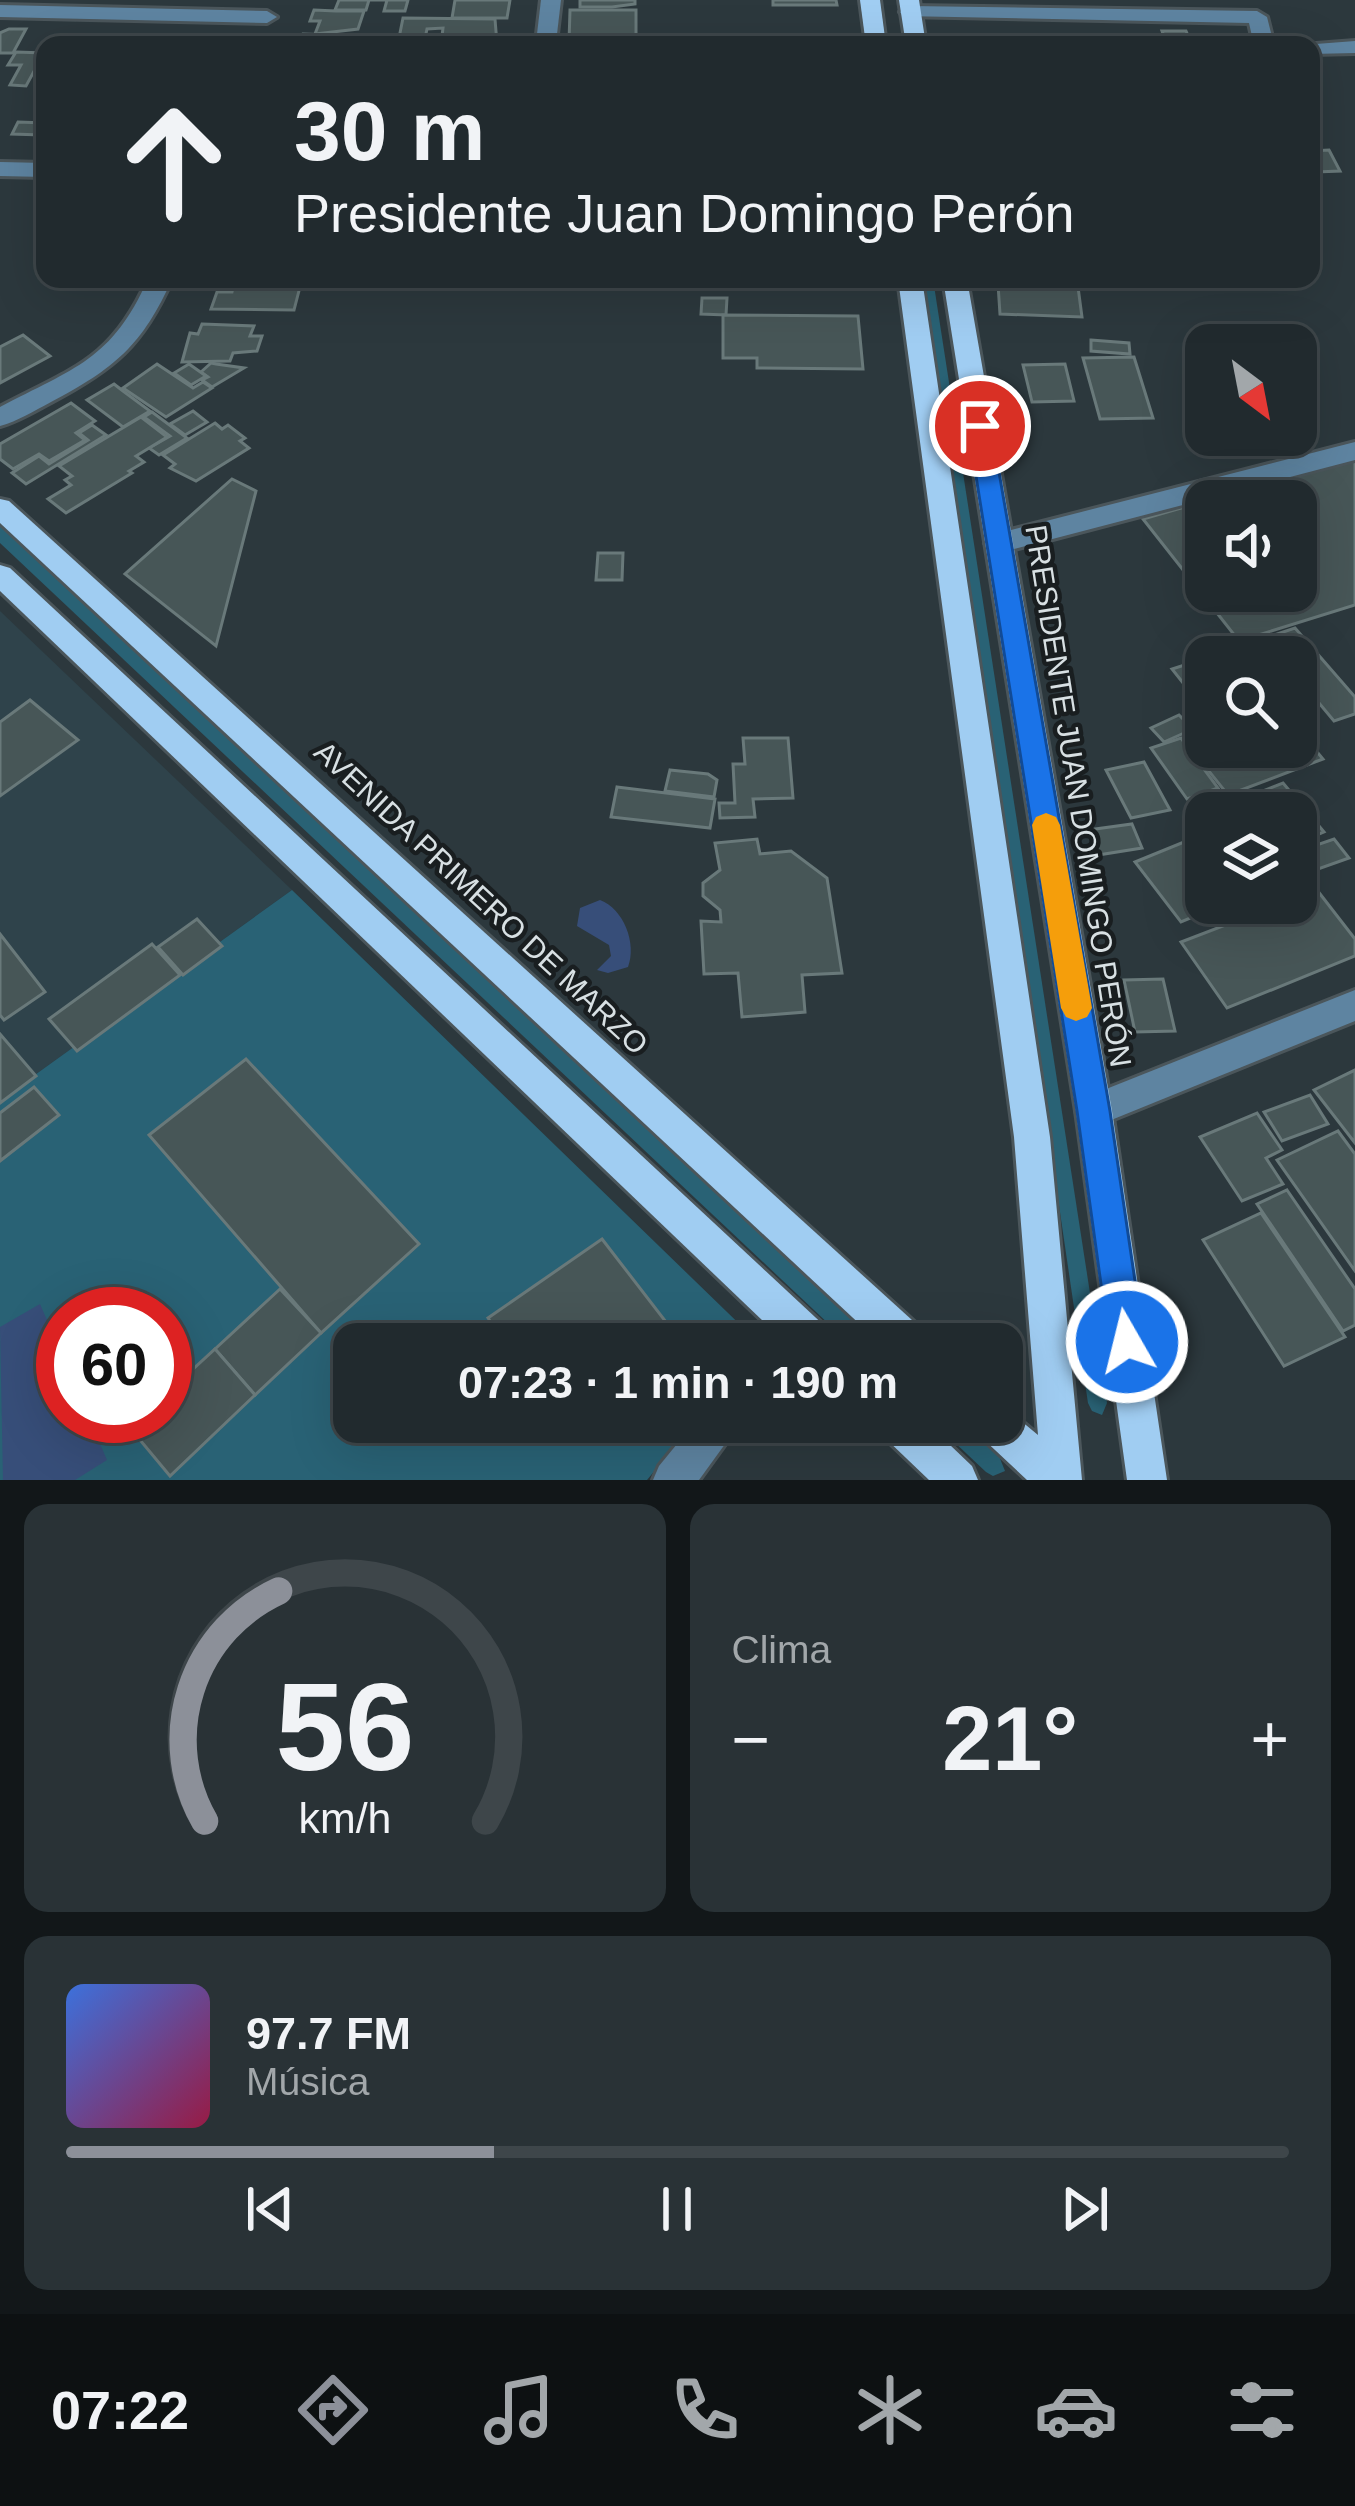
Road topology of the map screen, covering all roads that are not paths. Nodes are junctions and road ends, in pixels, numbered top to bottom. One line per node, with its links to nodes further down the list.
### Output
1 (551, 0): 6 (street)
2 (870, 0): 7 (main road)
3 (909, 6): 8 (main road); 9 (street)
4 (270, 9): 5 (street)
5 (0, 11)
6 (547, 34)
7 (875, 36)
8 (914, 36)
9 (1262, 36)
10 (1355, 47): 11 (street)
11 (1320, 48)
12 (0, 169): 13 (street)
13 (36, 170)
14 (156, 288): 17 (street)
15 (911, 288): 18 (main road)
16 (957, 288): 19 (main road, PRESIDENTE JUAN DOMINGO PERÓN)
17 (0, 418)
18 (931, 425): 19 (main road); 33 (main road)
19 (980, 426): 22 (main road, PRESIDENTE JUAN DOMINGO PERÓN)
20 (1355, 451): 22 (street)
21 (0, 508): 27 (main road, AVENIDA PRIMERO DE MARZO)
22 (999, 543): 25 (main road, PRESIDENTE JUAN DOMINGO PERÓN)
23 (0, 575): 26 (main road)
24 (1355, 1004): 25 (street)
25 (1094, 1111): 34 (main road, PRESIDENTE JUAN DOMINGO PERÓN)
26 (782, 1323)
27 (886, 1323)
28 (704, 1443): 31 (street)
29 (919, 1443): 32 (main road)
30 (1018, 1443): 33 (main road)
31 (673, 1480)
32 (958, 1480)
33 (1059, 1480)
34 (1147, 1480)

